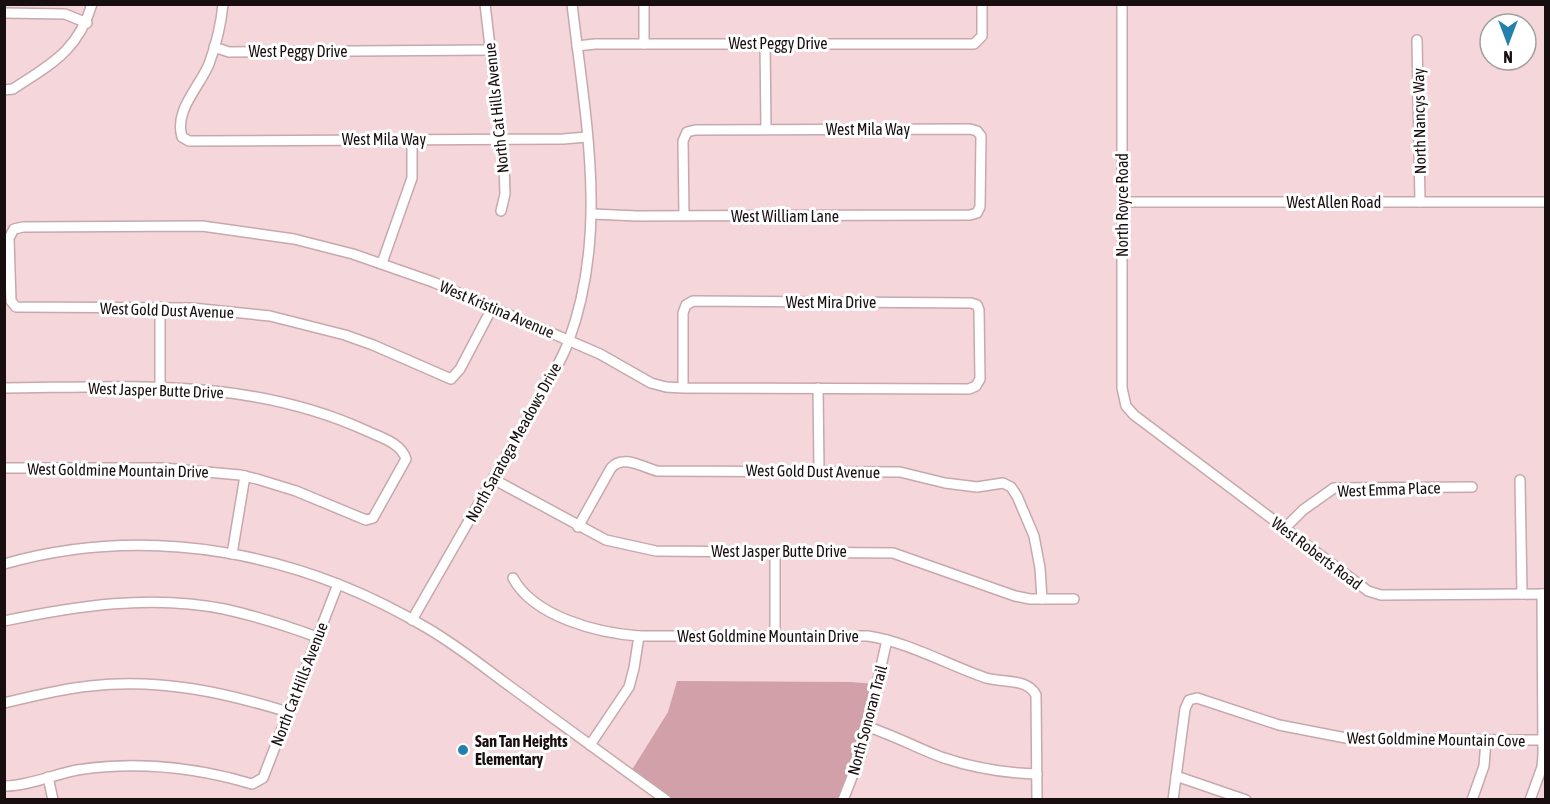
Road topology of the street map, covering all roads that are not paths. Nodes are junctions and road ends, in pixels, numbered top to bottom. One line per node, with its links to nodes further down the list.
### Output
1 (92, 4): 9 (street)
2 (223, 4): 14 (street)
3 (485, 4): 15 (street, North Cat Hills Avenue)
4 (572, 4): 13 (street, North Saratoga Meadows Drive)
5 (644, 4): 12 (street)
6 (982, 4): 11 (street, West Peggy Drive)
7 (1122, 4): 21 (street, North Royce Road)
8 (4, 13): 9 (street)
9 (87, 23): 16 (street)
10 (1417, 40): 22 (street, North Nancys Way)
11 (765, 43): 12 (street, West Peggy Drive); 17 (street)
12 (644, 44): 13 (street, West Peggy Drive)
13 (577, 46): 18 (street, North Saratoga Meadows Drive)
14 (214, 47): 15 (street, West Peggy Drive); 19 (street, West Mila Way)
15 (490, 50): 20 (street, North Cat Hills Avenue)
16 (4, 90)
17 (766, 129): 25 (street, West Mila Way); 27 (street, West Mila Way)
18 (588, 137): 20 (street, West Mila Way); 26 (street, North Saratoga Meadows Drive)
19 (412, 139): 20 (street, West Mila Way); 28 (street)
20 (502, 139): 24 (street, North Cat Hills Avenue)
21 (1122, 202): 22 (street, West Allen Road); 38 (street, North Royce Road)
22 (1420, 202): 23 (street, West Allen Road)
23 (1545, 202)
24 (501, 211)
25 (976, 213): 27 (street, West William Lane)
26 (592, 214): 27 (street, West William Lane); 32 (street, North Saratoga Meadows Drive)
27 (684, 216)
28 (382, 263): 30 (street, West Kristina Avenue); 31 (street, West Kristina Avenue)
29 (160, 307): 30 (street, West Gold Dust Avenue); 31 (street, West Gold Dust Avenue); 34 (street)
30 (16, 308)
31 (492, 308): 32 (street, West Kristina Avenue)
32 (569, 340): 36 (street, West Kristina Avenue); 42 (street, North Saratoga Meadows Drive)
33 (976, 386): 36 (street, West Mira Drive); 37 (street, West Kristina Avenue)
34 (160, 387): 35 (street, West Jasper Butte Drive); 45 (street, West Jasper Butte Drive)
35 (4, 388)
36 (683, 388): 37 (street, West Kristina Avenue)
37 (818, 388): 40 (street)
38 (1126, 406): 47 (street, West Roberts Road)
39 (4, 468): 41 (street, West Goldmine Mountain Drive)
40 (819, 470): 46 (street, West Gold Dust Avenue); 55 (street, West Gold Dust Avenue)
41 (245, 476): 45 (street, West Goldmine Mountain Drive); 49 (street)
42 (493, 479): 46 (street, West Jasper Butte Drive); 57 (street, North Saratoga Meadows Drive)
43 (1520, 480): 53 (street)
44 (1472, 487): 47 (street, West Emma Place)
45 (366, 520)
46 (578, 527): 48 (street, West Jasper Butte Drive)
47 (1284, 529): 53 (street, West Roberts Road)
48 (775, 551): 55 (street, West Jasper Butte Drive); 59 (street)
49 (232, 554): 50 (street); 52 (street)
50 (4, 564)
51 (513, 578): 60 (street, West Goldmine Mountain Drive)
52 (338, 584): 57 (street); 61 (street, North Cat Hills Avenue)
53 (1522, 594): 54 (street, West Roberts Road)
54 (1544, 594): 67 (street)
55 (1042, 599): 56 (street, West Jasper Butte Drive)
56 (1074, 599)
57 (412, 620): 68 (street)
58 (4, 621): 61 (street)
59 (775, 635): 60 (street, West Goldmine Mountain Drive); 62 (street, West Goldmine Mountain Drive)
60 (639, 636): 68 (street)
61 (317, 637): 64 (street, North Cat Hills Avenue)
62 (887, 640): 65 (street, North Sonoran Trail); 69 (street, West Goldmine Mountain Drive)
63 (4, 703): 64 (street)
64 (288, 712): 71 (street, North Cat Hills Avenue)
65 (868, 727): 69 (street); 75 (street, North Sonoran Trail)
66 (1486, 740): 67 (street, West Goldmine Mountain Cove); 70 (street, West Goldmine Mountain Cove); 79 (street)
67 (1544, 740): 80 (street)
68 (590, 745): 74 (street)
69 (1037, 774): 76 (street)
70 (1176, 776): 77 (street); 78 (street)
71 (48, 777): 72 (street); 73 (street)
72 (4, 786)
73 (53, 800)
74 (666, 800)
75 (843, 800)
76 (1037, 800)
77 (1173, 800)
78 (1246, 800)
79 (1473, 800)
80 (1530, 800)

